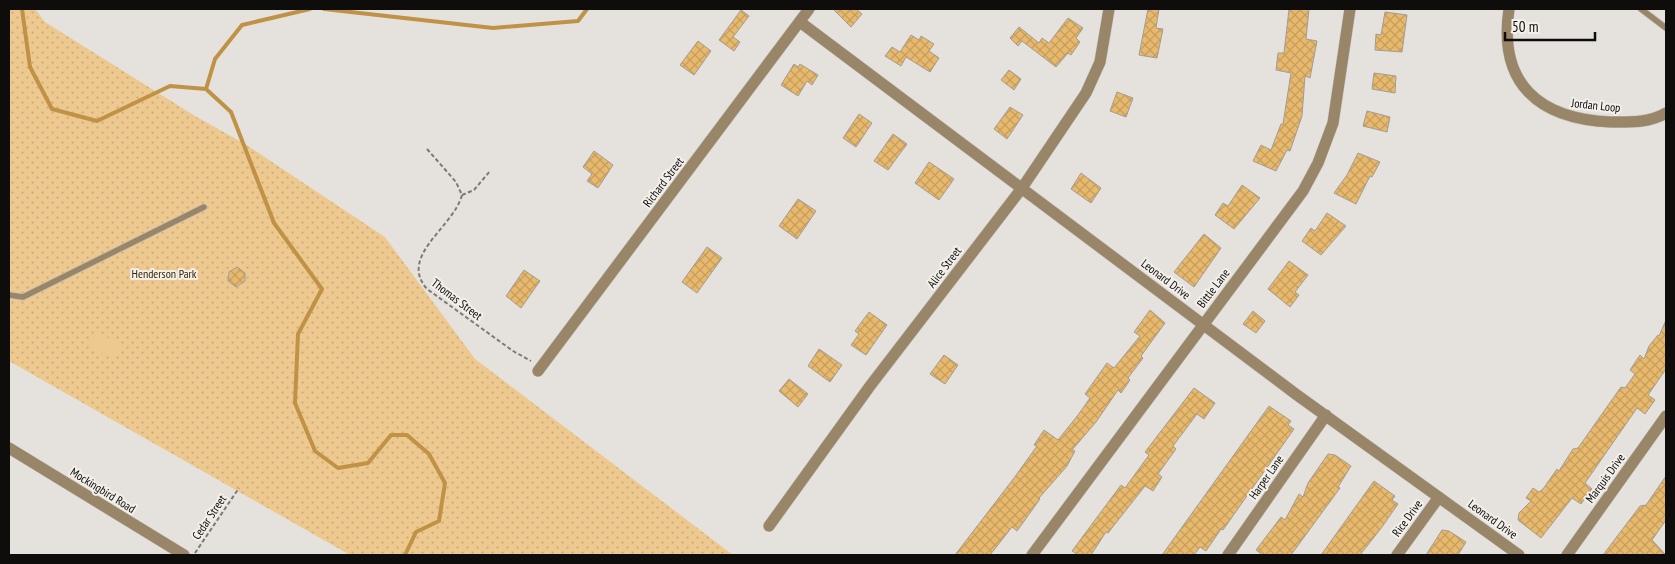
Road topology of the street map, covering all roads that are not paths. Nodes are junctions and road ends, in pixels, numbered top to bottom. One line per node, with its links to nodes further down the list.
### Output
1 (809, 9): 6 (street, Richard Street)
2 (1109, 9): 9 (street, Alice Street)
3 (1350, 9): 12 (street, Bittle Lane)
4 (1509, 9): 8 (street, Jordan Loop)
5 (1640, 9): 7 (lane)
6 (800, 22): 9 (street, Leonard Drive); 13 (street, Richard Street)
7 (1666, 28)
8 (1666, 113)
9 (1022, 188): 12 (street, Leonard Drive); 18 (street, Alice Street)
10 (204, 207): 11 (lane)
11 (9, 295)
12 (1203, 324): 14 (street, Leonard Drive); 20 (street, Bittle Lane)
13 (540, 369)
14 (1326, 415): 17 (street, Leonard Drive); 21 (street, Harper Lane)
15 (1666, 416): 24 (street, Marquis Drive)
16 (9, 448): 19 (street, Mockingbird Road)
17 (1439, 497): 22 (street, Rice Drive); 23 (street, Leonard Drive)
18 (769, 526)
19 (184, 555)
20 (1032, 555)
21 (1228, 555)
22 (1397, 555)
23 (1519, 555)
24 (1567, 555)

